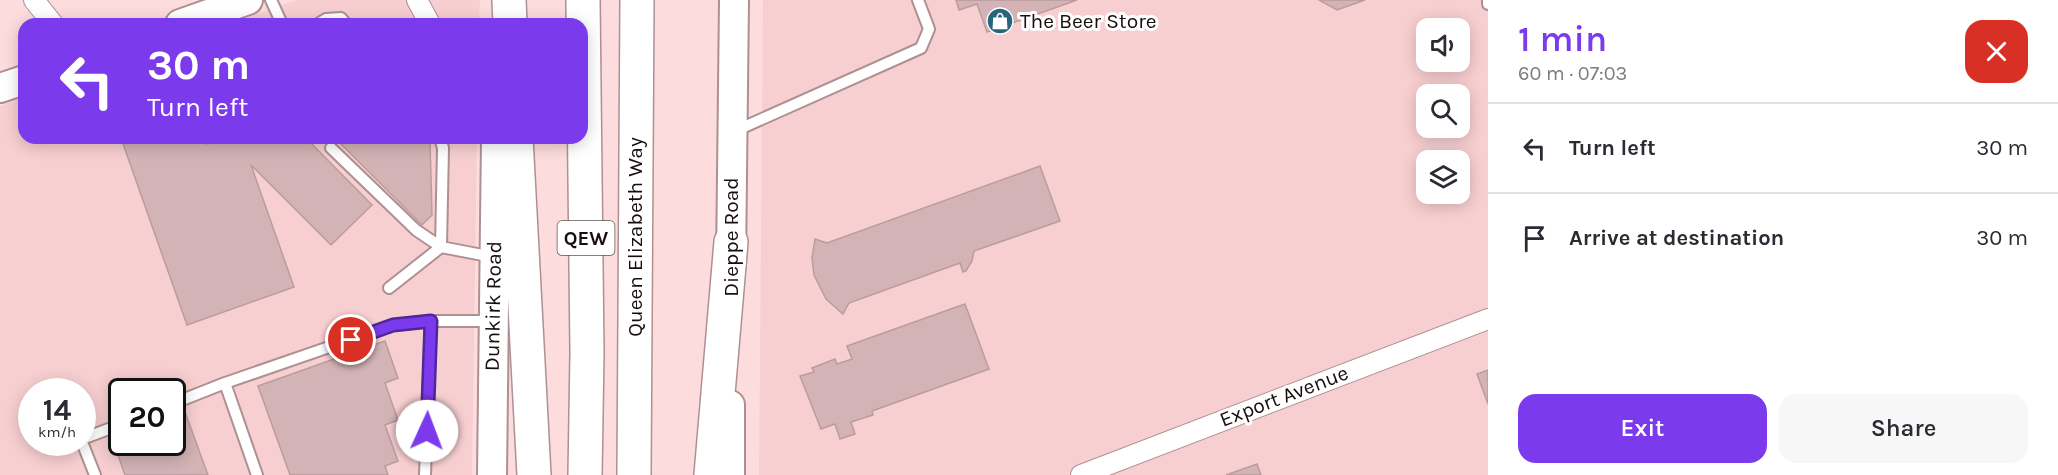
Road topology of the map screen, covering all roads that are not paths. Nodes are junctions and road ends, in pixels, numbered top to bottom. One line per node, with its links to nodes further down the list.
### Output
1 (34, 0): 12 (street)
2 (248, 0): 11 (street)
3 (271, 0): 13 (lane)
4 (417, 0): 14 (street)
5 (500, 0): 15 (street)
6 (509, 0): 16 (highway)
7 (583, 0): 17 (highway, QEW)
8 (637, 0): 42 (highway, Queen Elizabeth Way / QEW)
9 (735, 0): 20 (street, Dieppe Road)
10 (918, 0): 20 (lane)
11 (191, 17)
12 (48, 18)
13 (279, 18)
14 (427, 18)
15 (499, 18)
16 (510, 18)
17 (583, 18)
18 (18, 82): 19 (street)
19 (0, 88)
20 (732, 132): 26 (street, Dieppe Road)
21 (442, 144): 27 (lane)
22 (516, 144): 40 (highway)
23 (585, 144): 41 (highway, QEW)
24 (331, 148): 27 (lane)
25 (495, 152): 28 (street, Dunkirk Road)
26 (731, 242): 43 (highway); 44 (street, Dieppe Road)
27 (441, 247): 28 (lane); 29 (lane)
28 (493, 257): 32 (street, Dunkirk Road)
29 (388, 288)
30 (1488, 319): 45 (street, Export Avenue)
31 (431, 321): 32 (lane); 33 (lane); 38 (lane)
32 (492, 321): 39 (street, Dunkirk Road)
33 (225, 383): 34 (lane); 37 (lane)
34 (186, 398)
35 (87, 456): 36 (lane)
36 (94, 475)
37 (256, 475)
38 (425, 475)
39 (492, 475)
40 (534, 475)
41 (585, 475)
42 (634, 475)
43 (711, 475)
44 (730, 475)
45 (1081, 475)

